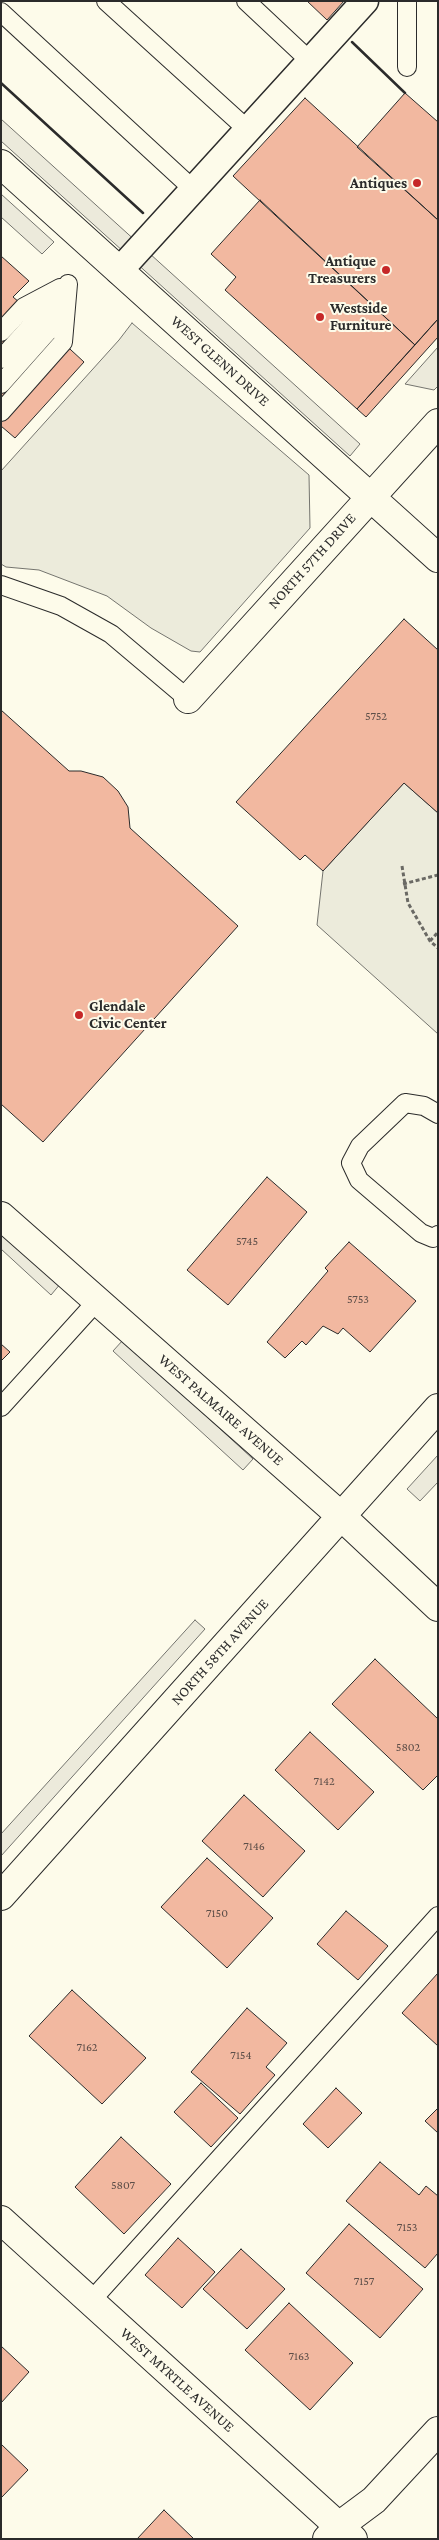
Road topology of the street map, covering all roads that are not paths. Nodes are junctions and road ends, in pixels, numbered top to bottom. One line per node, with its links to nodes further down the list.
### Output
1 (106, 1): 8 (lane)
2 (246, 1): 6 (lane)
3 (365, 1): 6 (street)
4 (407, 1): 7 (lane)
5 (1, 12): 10 (lane)
6 (310, 61): 8 (street)
7 (407, 67)
8 (248, 130): 10 (street)
9 (1, 164): 11 (street, WEST GLENN DRIVE)
10 (194, 190): 11 (street)
11 (119, 271): 18 (street, WEST GLENN DRIVE)
12 (68, 284): 13 (lane); 14 (lane); 15 (lane); 16 (lane)
13 (1, 332)
14 (1, 359)
15 (1, 384)
16 (1, 412)
17 (438, 423): 18 (street, NORTH 57TH DRIVE)
18 (370, 497): 19 (street, WEST GLENN DRIVE); 21 (street, NORTH 57TH DRIVE)
19 (438, 558)
20 (1, 585): 21 (lane)
21 (188, 699)
22 (438, 1114): 24 (lane)
23 (1, 1216): 25 (street, WEST PALMAIRE AVENUE)
24 (438, 1235)
25 (97, 1301): 26 (lane); 28 (street, WEST PALMAIRE AVENUE)
26 (1, 1406)
27 (438, 1408): 28 (street, NORTH 58TH AVENUE)
28 (341, 1516): 29 (street, WEST PALMAIRE AVENUE); 30 (street, NORTH 58TH AVENUE)
29 (438, 1607)
30 (1, 1896)
31 (438, 1916): 33 (lane)
32 (1, 2220): 33 (street, WEST MYRTLE AVENUE)
33 (90, 2302): 35 (street, WEST MYRTLE AVENUE)
34 (438, 2431): 35 (street)
35 (340, 2534)

